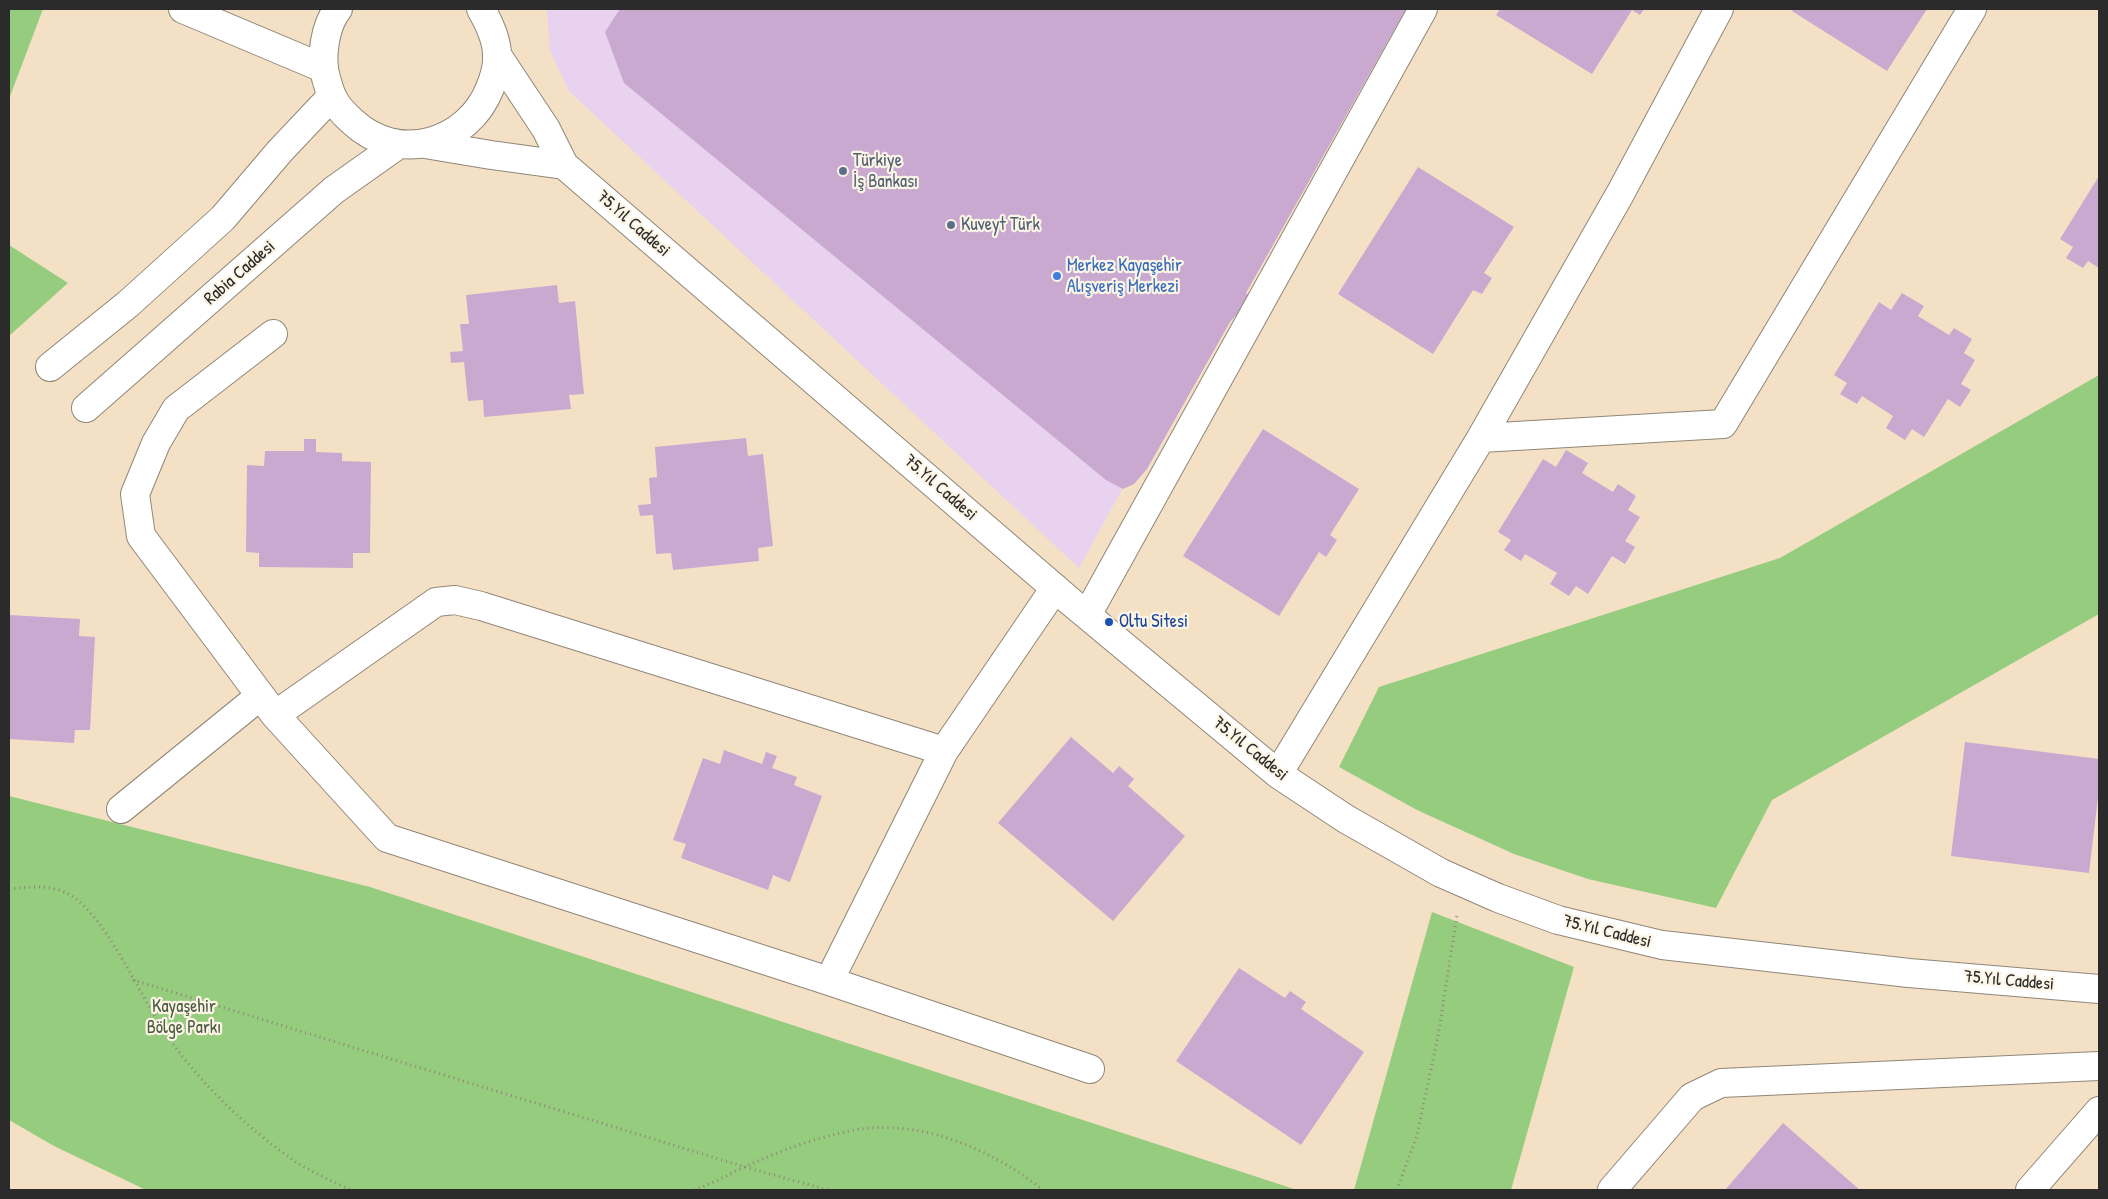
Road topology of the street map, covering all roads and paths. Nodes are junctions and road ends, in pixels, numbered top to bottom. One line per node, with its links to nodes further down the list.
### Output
1 (183, 9): 8 (street)
2 (338, 9): 8 (street)
3 (1423, 9): 17 (street)
4 (1718, 9): 15 (street)
5 (1972, 9): 15 (street)
6 (490, 15): 7 (street, Rabia Caddesi)
7 (497, 55): 10 (street, Rabia Caddesi); 11 (street)
8 (323, 68): 9 (street)
9 (332, 96): 10 (street); 13 (street)
10 (412, 144): 11 (street); 14 (street, Rabia Caddesi)
11 (564, 165): 16 (street, 75.Yıl Caddesi)
12 (273, 334): 18 (street)
13 (50, 367)
14 (86, 408)
15 (1481, 438): 20 (street)
16 (1055, 588): 17 (street, 75.Yıl Caddesi); 19 (street)
17 (1087, 615): 20 (street, 75.Yıl Caddesi)
18 (268, 706): 19 (street); 21 (street); 25 (street)
19 (944, 751): 25 (street)
20 (1278, 774): 22 (street, 75.Yıl Caddesi)
21 (122, 809)
22 (1462, 882): 26 (street, 75.Yıl Caddesi); 35 (path)
23 (9, 889): 24 (path)
24 (133, 980): 30 (path); 31 (path)
25 (829, 981): 28 (street)
26 (2099, 989)
27 (2099, 1066): 36 (street)
28 (1090, 1070)
29 (2099, 1111): 37 (street)
30 (745, 1167): 32 (path); 33 (path); 34 (path)
31 (350, 1190)
32 (694, 1190)
33 (828, 1190)
34 (1043, 1190)
35 (1398, 1190)
36 (1612, 1190)
37 (2030, 1190)

